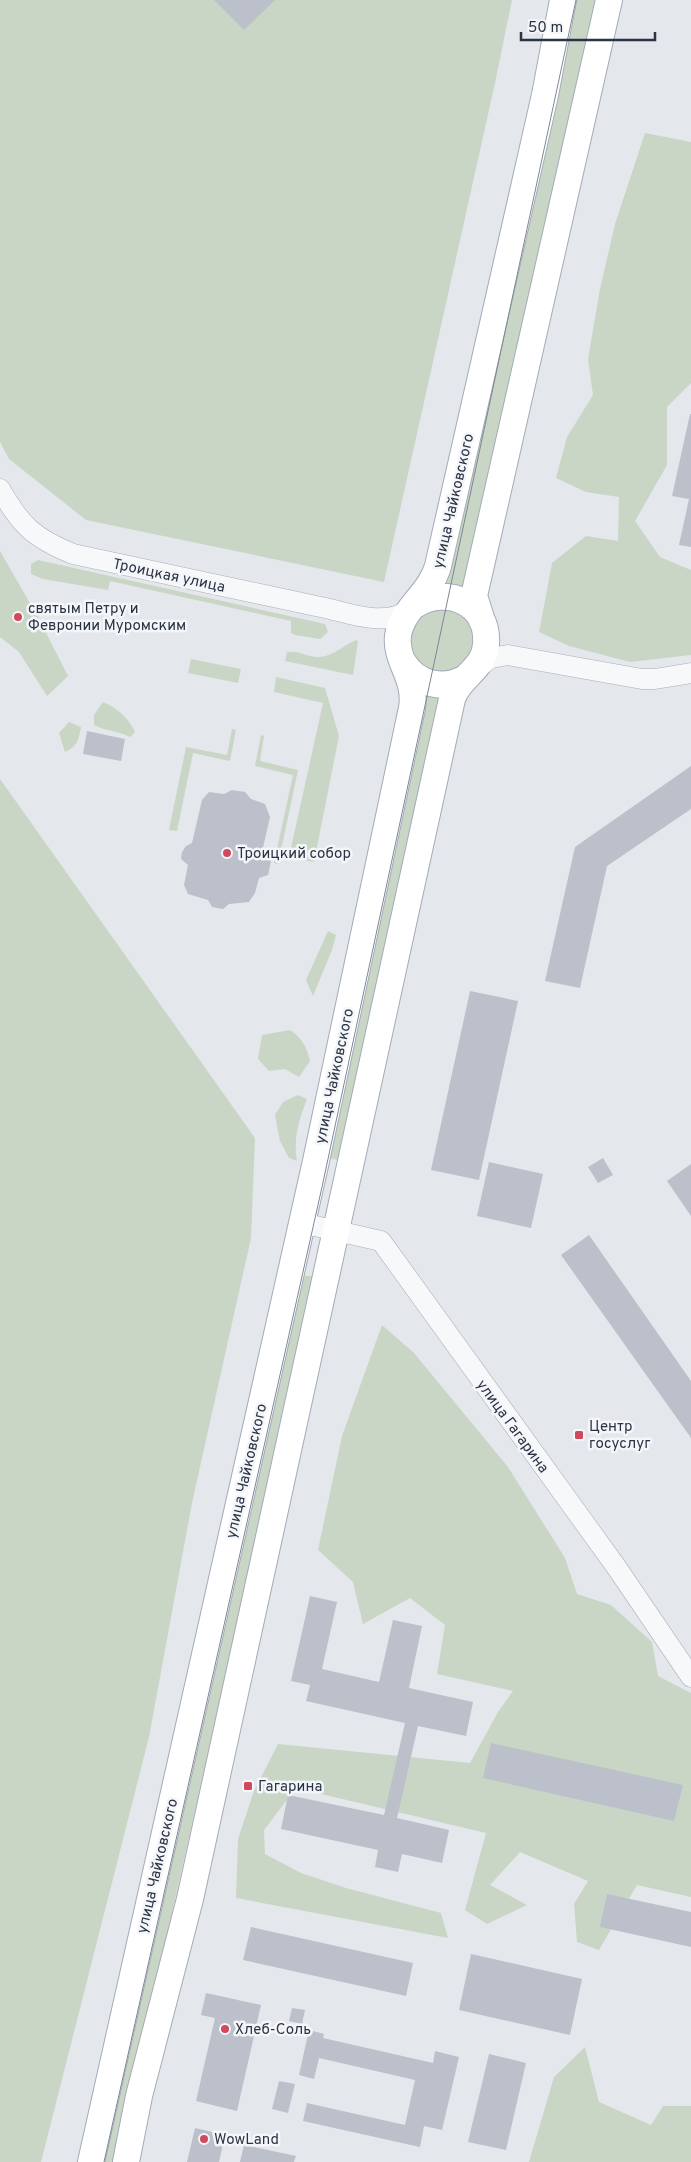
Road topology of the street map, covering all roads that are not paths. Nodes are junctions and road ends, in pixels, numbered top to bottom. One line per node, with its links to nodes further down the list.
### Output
1 (563, 0): 4 (main road, улица Чайковского)
2 (609, 0): 5 (main road)
3 (0, 489): 6 (street, Троицкая улица)
4 (413, 607): 5 (main road); 6 (street); 8 (main road, улица Чайковского)
5 (477, 614): 7 (street); 9 (main road)
6 (363, 618): 8 (street)
7 (523, 656): 9 (street); 10 (street)
8 (401, 657): 9 (main road); 11 (main road, улица Чайковского)
9 (472, 673): 12 (main road)
10 (691, 673)
11 (302, 1223): 12 (street, улица Гагарина); 14 (main road, улица Чайковского)
12 (336, 1230): 13 (street, улица Гагарина); 15 (main road)
13 (691, 1677)
14 (90, 2162)
15 (126, 2162)

